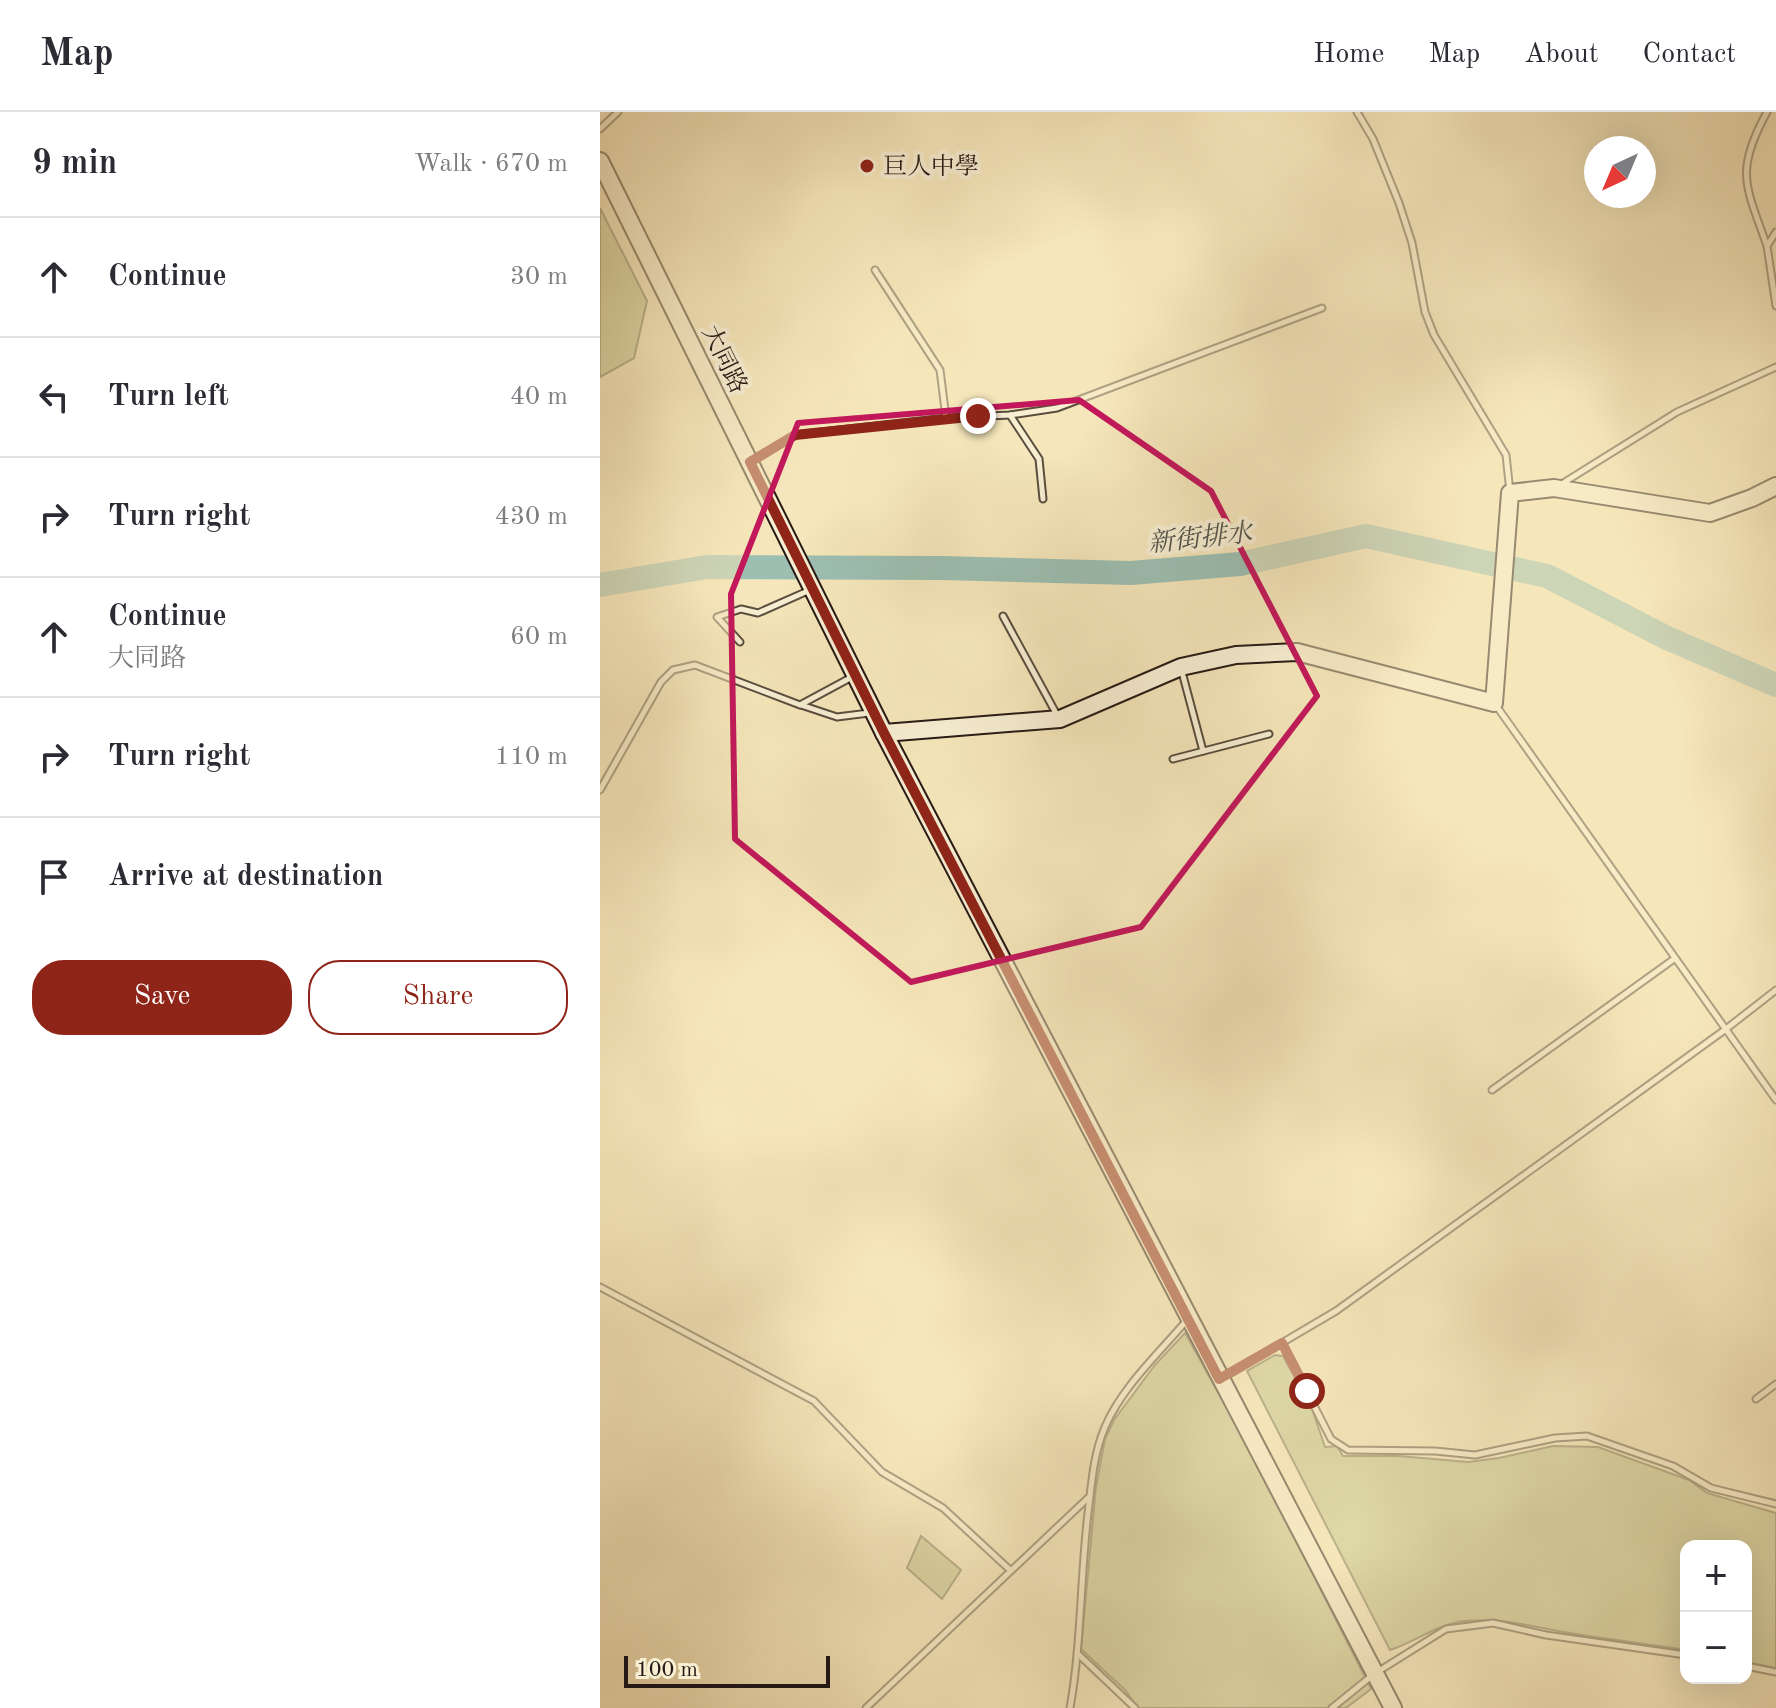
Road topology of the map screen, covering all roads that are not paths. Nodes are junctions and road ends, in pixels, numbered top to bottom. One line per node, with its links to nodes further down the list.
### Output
1 (618, 112): 4 (lane)
2 (1357, 112): 17 (lane)
3 (1767, 112): 7 (lane)
4 (600, 129)
5 (600, 161): 14 (street, 大同路)
6 (1776, 232): 7 (lane)
7 (1767, 246): 9 (lane)
8 (875, 270): 13 (lane)
9 (1776, 306)
10 (1322, 308): 12 (lane)
11 (1776, 367): 16 (lane)
12 (1010, 415): 13 (lane); 18 (lane)
13 (946, 418): 14 (lane)
14 (750, 462): 19 (street, 大同路)
15 (1776, 486): 16 (street)
16 (1554, 488): 17 (street)
17 (1510, 493): 24 (street)
18 (1043, 499)
19 (809, 584): 21 (lane); 23 (street, 大同路)
20 (1003, 616): 27 (lane)
21 (740, 642)
22 (1181, 667): 24 (street); 27 (street); 30 (lane)
23 (855, 676): 25 (lane); 26 (street, 大同路)
24 (1494, 703): 33 (lane)
25 (800, 705): 26 (lane); 32 (lane)
26 (874, 713): 28 (street, 大同路)
27 (1060, 719): 28 (street)
28 (884, 733): 39 (street, 大同路)
29 (1269, 734): 30 (lane)
30 (1203, 751): 31 (lane)
31 (1173, 759)
32 (600, 790)
33 (1674, 959): 35 (lane); 36 (lane)
34 (1776, 990): 35 (lane)
35 (1726, 1029): 37 (lane); 40 (lane)
36 (1492, 1090)
37 (1776, 1100)
38 (600, 1287): 46 (lane)
39 (1188, 1320): 41 (street, 大同路); 44 (lane)
40 (1282, 1343): 41 (lane); 45 (lane)
41 (1219, 1379): 51 (street, 大同路)
42 (1776, 1384): 43 (lane)
43 (1756, 1399)
44 (1090, 1497): 46 (lane); 47 (lane)
45 (1776, 1504)
46 (1010, 1570): 52 (lane)
47 (1077, 1653): 53 (lane); 54 (lane)
48 (1680, 1654): 51 (lane)
49 (1752, 1667): 50 (lane)
50 (1776, 1672)
51 (1374, 1674): 55 (lane); 56 (street, 大同路)
52 (866, 1708)
53 (1070, 1708)
54 (1135, 1708)
55 (1332, 1708)
56 (1393, 1708)

